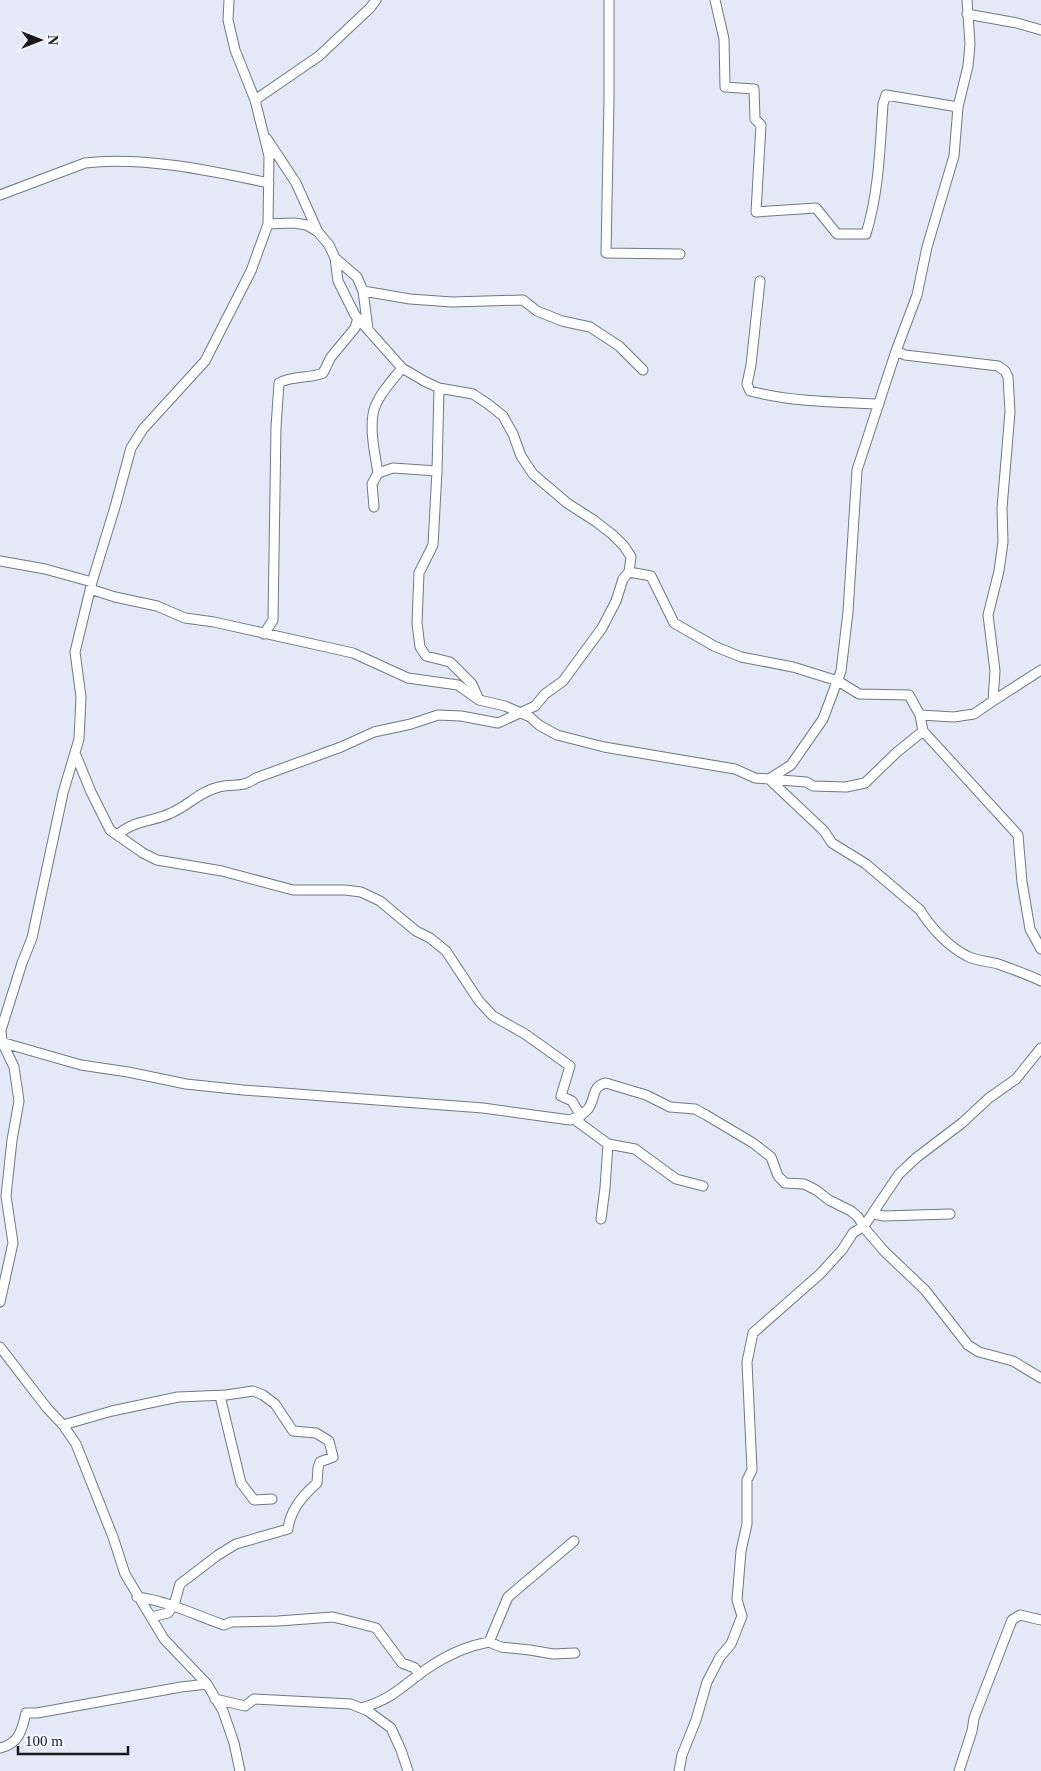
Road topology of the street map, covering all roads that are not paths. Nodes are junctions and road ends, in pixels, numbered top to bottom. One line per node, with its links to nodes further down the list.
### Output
1 (229, 0): 8 (street)
2 (376, 0): 8 (street)
3 (609, 0): 15 (street)
4 (715, 0): 9 (street)
5 (967, 0): 6 (street)
6 (968, 14): 7 (street); 9 (street)
7 (1041, 30)
8 (254, 100): 10 (street)
9 (958, 107): 21 (street)
10 (264, 134): 11 (street); 14 (street)
11 (269, 183): 12 (street); 13 (street)
12 (0, 195)
13 (268, 224): 14 (street); 31 (street)
14 (318, 232): 16 (street)
15 (680, 254)
16 (335, 258): 18 (street); 19 (street)
17 (760, 281): 25 (street)
18 (363, 291): 20 (street); 23 (street)
19 (358, 318): 20 (street); 32 (street)
20 (368, 330): 22 (street)
21 (896, 352): 25 (street); 36 (street)
22 (402, 368): 24 (street); 27 (street)
23 (642, 370)
24 (439, 388): 26 (street); 30 (street)
25 (879, 404): 34 (street)
26 (437, 471): 27 (street); 35 (street)
27 (378, 473): 28 (street)
28 (374, 507)
29 (0, 561): 31 (street)
30 (629, 572): 34 (street); 37 (street)
31 (91, 586): 32 (street); 40 (street)
32 (264, 634): 35 (street)
33 (1041, 670): 36 (street)
34 (838, 681): 38 (street); 41 (street)
35 (479, 700): 37 (street)
36 (993, 701): 38 (street)
37 (520, 713): 41 (street); 42 (street)
38 (920, 715): 39 (street)
39 (923, 731): 41 (street); 43 (street)
40 (76, 752): 42 (street); 45 (street)
41 (769, 779): 44 (street)
42 (118, 835): 47 (street)
43 (1041, 949)
44 (1041, 981)
45 (1, 1042): 47 (street); 54 (street)
46 (1041, 1048): 50 (street)
47 (578, 1117): 48 (street); 53 (street)
48 (608, 1144): 49 (street); 52 (street)
49 (703, 1186)
50 (873, 1214): 51 (street); 53 (street)
51 (950, 1214)
52 (601, 1219)
53 (864, 1226): 56 (street); 74 (street)
54 (0, 1302)
55 (0, 1347): 58 (street)
56 (1041, 1378)
57 (220, 1396): 58 (street); 59 (street); 62 (street)
58 (63, 1425): 61 (street)
59 (272, 1499)
60 (574, 1541): 65 (street)
61 (137, 1596): 62 (street); 63 (street)
62 (174, 1605): 63 (street); 67 (street)
63 (151, 1618): 68 (street)
64 (1041, 1620): 75 (street)
65 (489, 1642): 66 (street); 67 (street)
66 (575, 1653)
67 (419, 1675): 70 (street)
68 (207, 1684): 69 (street); 71 (street)
69 (215, 1699): 70 (street); 72 (street)
70 (361, 1708): 73 (street)
71 (0, 1748)
72 (240, 1771)
73 (408, 1771)
74 (679, 1771)
75 (959, 1771)

